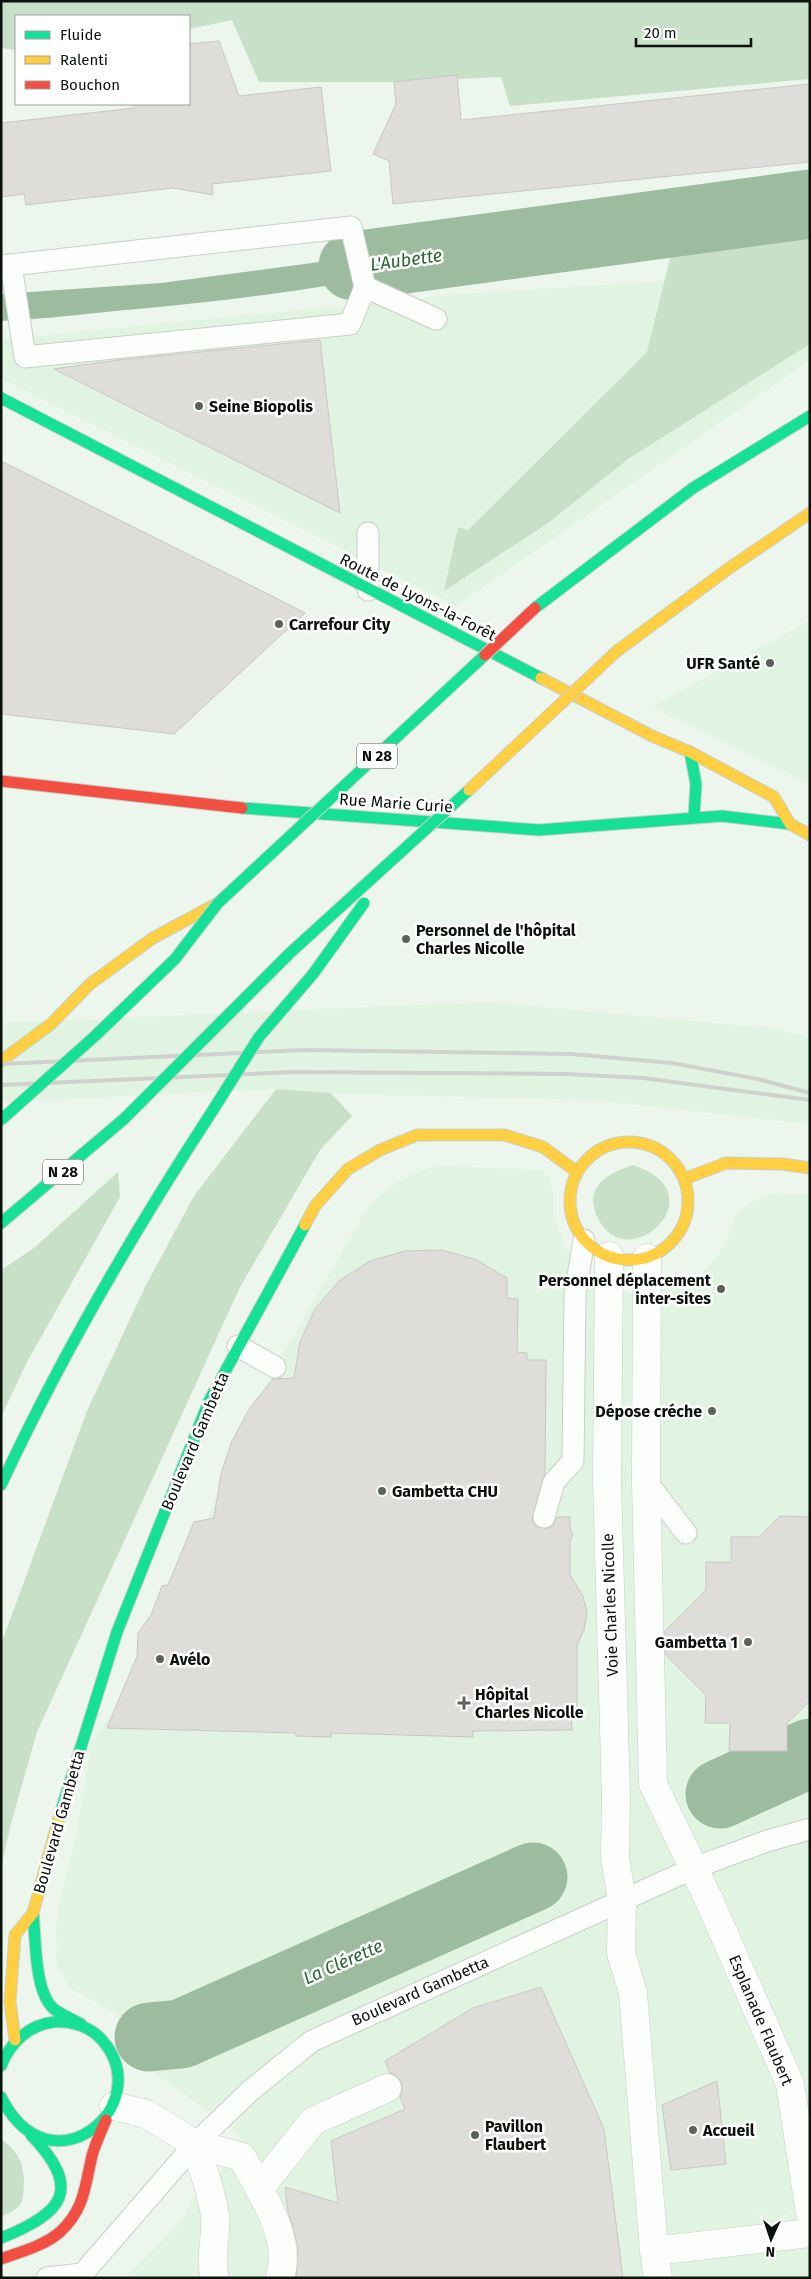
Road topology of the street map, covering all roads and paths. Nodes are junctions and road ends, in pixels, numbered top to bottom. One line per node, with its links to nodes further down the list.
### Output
1 (8, 267): 2 (lane); 2 (lane)
2 (365, 287): 3 (lane)
3 (436, 319)
4 (1, 398): 8 (main road, Route de Lyons-la-Forêt)
5 (810, 416): 15 (main road, N 28, bridge)
6 (810, 513): 14 (main road, N 28, bridge)
7 (368, 533): 8 (lane)
8 (368, 590): 9 (main road, Route de Lyons-la-Forêt)
9 (690, 752): 11 (main road); 12 (main road, Route de Lyons-la-Forêt)
10 (1, 782): 11 (main road, Rue Marie Curie)
11 (694, 817): 12 (main road, Rue Marie Curie)
12 (790, 824): 13 (main road)
13 (810, 835)
14 (396, 859): 21 (main road, N 28, bridge); 29 (main road, bridge)
15 (218, 903): 16 (main road); 17 (main road, N 28, bridge)
16 (1, 1061)
17 (1, 1120)
18 (810, 1168): 20 (main road)
19 (577, 1172): 20 (main road); 22 (main road); 25 (main road, Boulevard Gambetta)
20 (684, 1179): 24 (main road)
21 (1, 1223)
22 (584, 1240): 23 (main road); 30 (lane)
23 (609, 1256): 24 (main road); 27 (street, Voie Charles Nicolle)
24 (647, 1258): 28 (street)
25 (238, 1346): 26 (lane); 37 (main road, Boulevard Gambetta)
26 (275, 1367)
27 (606, 1480): 28 (street); 32 (street, Voie Charles Nicolle)
28 (646, 1481): 31 (lane); 33 (street)
29 (1, 1485)
30 (544, 1517)
31 (686, 1533)
32 (616, 1784): 33 (street); 36 (street, Voie Charles Nicolle)
33 (654, 1784): 35 (street)
34 (810, 1829): 35 (lane, Boulevard Gambetta)
35 (694, 1868): 36 (lane, Boulevard Gambetta); 40 (street, Esplanade Flaubert)
36 (622, 1900): 45 (lane, Boulevard Gambetta); 50 (street, Voie Charles Nicolle)
37 (33, 1913): 38 (main road, Boulevard Gambetta); 39 (main road, Boulevard Gambetta)
38 (86, 2027): 39 (main road); 43 (main road, Boulevard Gambetta)
39 (6, 2053)
40 (800, 2079): 47 (street, Esplanade Flaubert)
41 (387, 2088): 46 (street)
42 (4, 2107): 44 (main road)
43 (110, 2113): 44 (main road); 45 (street); 49 (main road)
44 (31, 2135): 48 (main road)
45 (196, 2144): 46 (street); 51 (lane, Boulevard Gambetta); 53 (street)
46 (258, 2189): 54 (street)
47 (809, 2215): 50 (street)
48 (1, 2238)
49 (1, 2259)
50 (656, 2265)
51 (80, 2276): 52 (lane)
52 (47, 2278)
53 (214, 2278)
54 (280, 2278)

